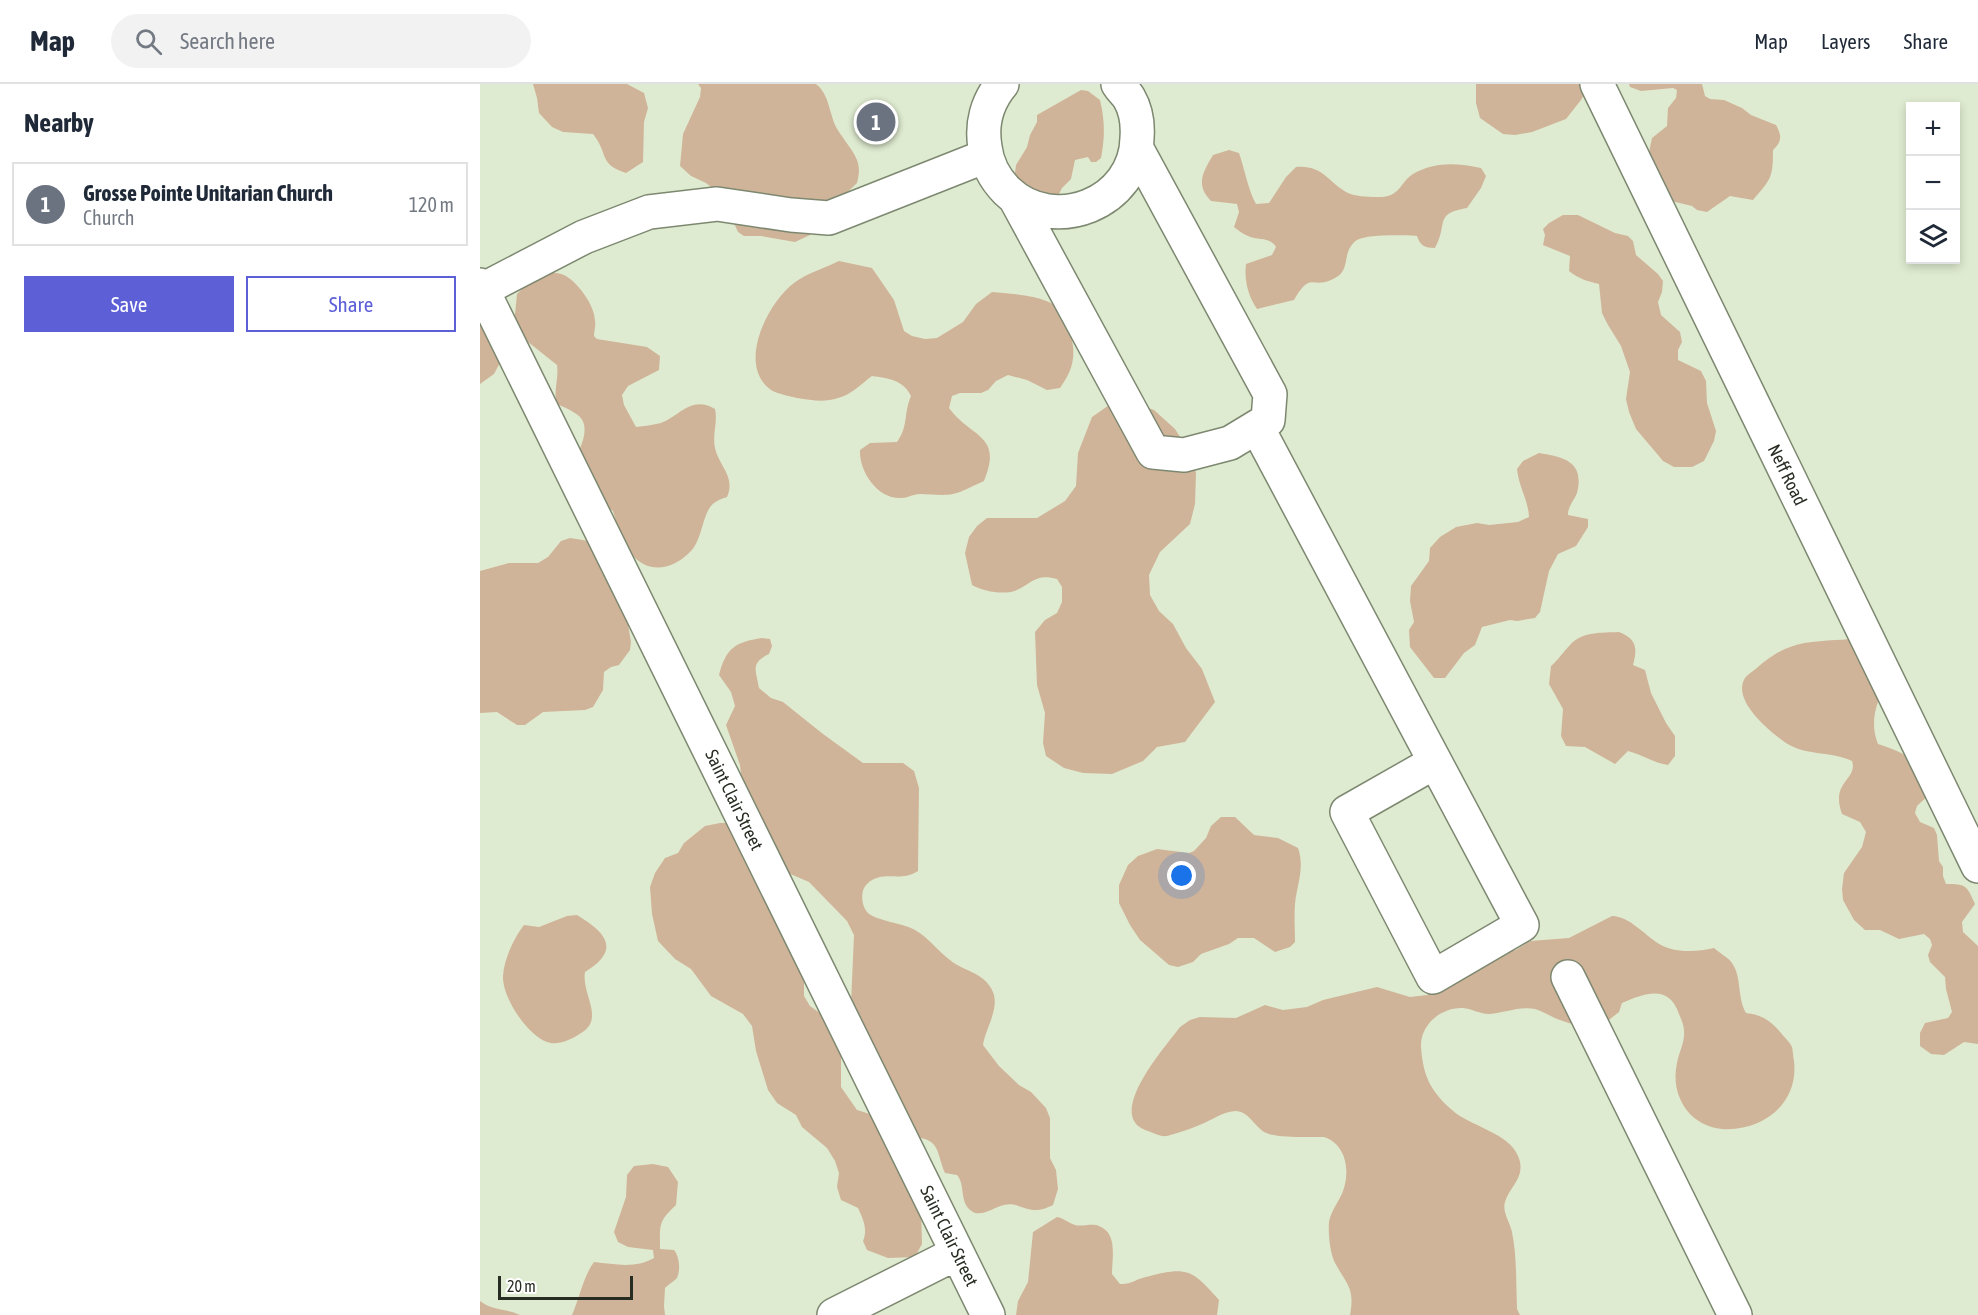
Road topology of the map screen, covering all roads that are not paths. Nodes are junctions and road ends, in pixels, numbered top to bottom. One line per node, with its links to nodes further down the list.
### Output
1 (1002, 84): 5 (street)
2 (1597, 84): 10 (street, Neff Road)
3 (1124, 86): 4 (street)
4 (1137, 149): 6 (street); 8 (street)
5 (986, 156): 6 (street); 7 (street)
6 (1015, 198): 8 (street)
7 (481, 287): 12 (street, Saint Clair Street)
8 (1257, 427): 9 (street)
9 (1435, 762): 9 (street)
10 (1978, 866)
11 (1568, 977): 15 (street)
12 (957, 1252): 13 (street); 14 (street, Saint Clair Street)
13 (839, 1313)
14 (988, 1315)
15 (1735, 1315)

